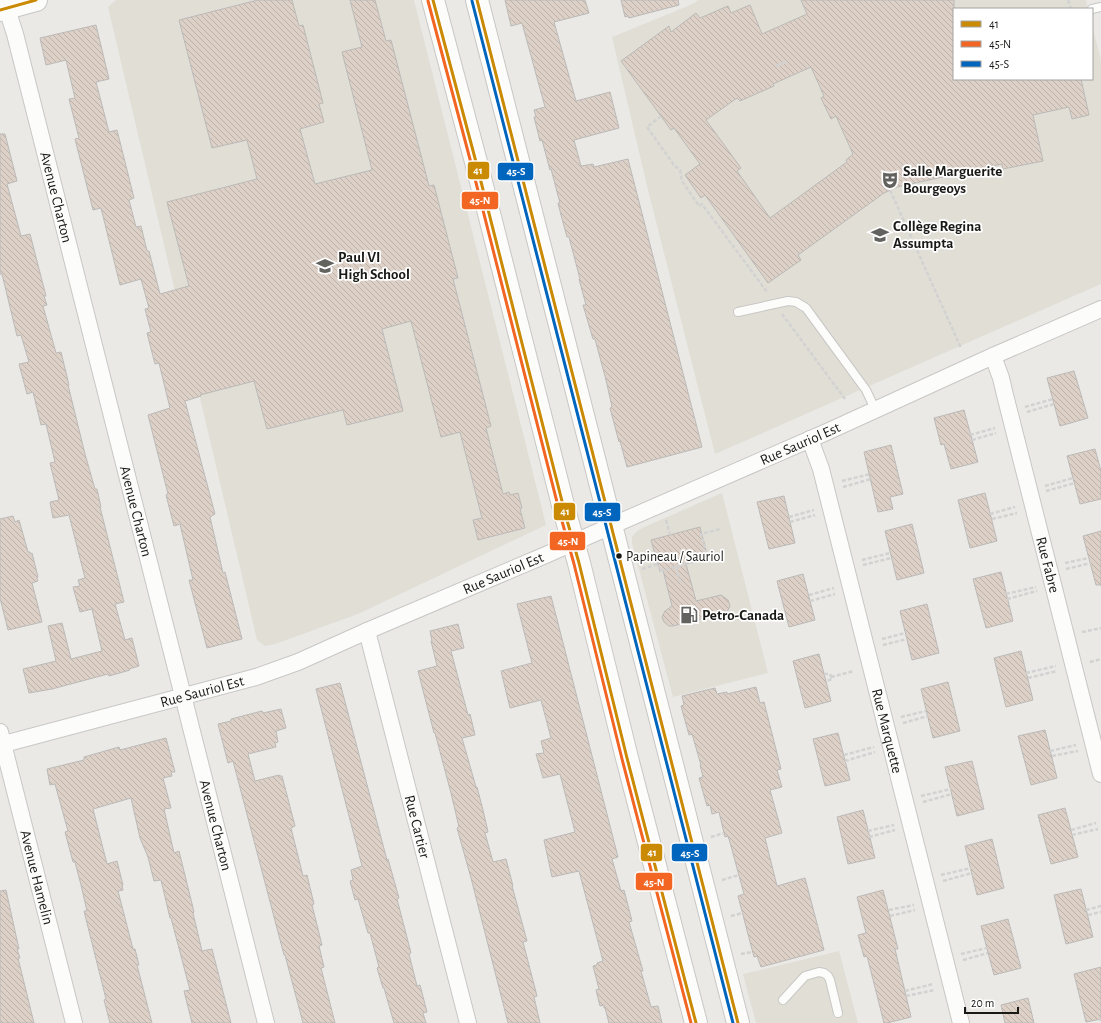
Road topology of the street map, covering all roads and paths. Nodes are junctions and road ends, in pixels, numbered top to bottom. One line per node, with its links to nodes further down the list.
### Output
1 (36, 0): 4 (main road)
2 (433, 0): 45 (main road)
3 (477, 0): 42 (main road)
4 (3, 6): 82 (street, Avenue Charton)
5 (786, 61): 6 (path)
6 (776, 66)
7 (661, 116): 9 (path)
8 (890, 190): 12 (path)
9 (775, 304): 11 (lane); 14 (path); 18 (lane)
10 (1101, 309): 13 (street, Rue Sauriol Est)
11 (738, 312)
12 (961, 348)
13 (993, 356): 18 (street, Rue Sauriol Est); 96 (street, Rue Fabre)
14 (845, 399)
15 (1053, 399): 17 (path)
16 (1054, 404): 19 (path)
17 (1025, 407)
18 (875, 410): 23 (street, Rue Sauriol Est)
19 (1026, 412)
20 (995, 428): 22 (path)
21 (996, 433): 24 (path)
22 (970, 435)
23 (810, 439): 42 (street, Rue Sauriol Est); 144 (street, Rue Marquette)
24 (972, 440)
25 (870, 474): 28 (path)
26 (1073, 478): 31 (path)
27 (871, 479): 30 (path)
28 (842, 481)
29 (1075, 483): 32 (path)
30 (843, 486)
31 (1045, 486)
32 (1046, 491)
33 (1015, 507): 36 (path)
34 (814, 510): 39 (path)
35 (1017, 513): 40 (path)
36 (990, 514)
37 (815, 515): 41 (path)
38 (664, 516): 44 (path)
39 (789, 517)
40 (992, 519)
41 (790, 522)
42 (611, 526): 45 (street, Rue Sauriol Est); 143 (main road)
43 (720, 529): 52 (path)
44 (670, 535)
45 (573, 542): 66 (street, Rue Sauriol Est); 142 (main road)
46 (890, 553): 49 (path)
47 (892, 558): 53 (path)
48 (1089, 558): 50 (path)
49 (862, 560)
50 (1065, 563)
51 (1091, 563): 54 (path)
52 (676, 566): 55 (path); 56 (path)
53 (863, 566)
54 (1066, 569)
55 (638, 570)
56 (681, 585)
57 (1036, 587): 61 (path)
58 (834, 588): 62 (path)
59 (1037, 591): 63 (path)
60 (835, 594): 64 (path)
61 (1006, 594)
62 (808, 595)
63 (1007, 599)
64 (810, 601)
65 (1101, 628): 67 (path)
66 (367, 631): 82 (street, Rue Sauriol Est); 141 (street, Rue Cartier)
67 (1082, 632)
68 (905, 633): 69 (path)
69 (882, 639)
70 (907, 639): 71 (path)
71 (883, 645)
72 (1101, 659): 73 (path)
73 (1090, 662)
74 (1056, 666): 77 (path)
75 (854, 671): 79 (path)
76 (1057, 671): 80 (path)
77 (1026, 673)
78 (824, 674): 79 (path)
79 (831, 677): 81 (path)
80 (1028, 678)
81 (826, 681)
82 (183, 697): 87 (street, Rue Sauriol Est); 140 (street, Avenue Charton)
83 (926, 711): 85 (path)
84 (928, 716): 86 (path)
85 (902, 717)
86 (903, 723)
87 (1, 741): 139 (street, Avenue Hamelin)
88 (1076, 745): 90 (path)
89 (874, 747): 93 (path)
90 (1050, 751)
91 (1078, 751): 94 (path)
92 (875, 752): 95 (path)
93 (844, 755)
94 (1052, 756)
95 (845, 761)
96 (1101, 774)
97 (951, 789): 99 (path)
98 (952, 794): 100 (path)
99 (921, 796)
100 (923, 802)
101 (1096, 823): 105 (path)
102 (894, 826): 106 (path)
103 (1098, 829): 108 (path)
104 (895, 830): 109 (path)
105 (1071, 830)
106 (868, 831)
107 (724, 833): 110 (path)
108 (1072, 835)
109 (869, 837)
110 (706, 838)
111 (971, 868): 114 (path)
112 (972, 874): 115 (path)
113 (739, 875): 116 (path)
114 (941, 875)
115 (943, 881)
116 (718, 882)
117 (914, 904): 119 (path)
118 (1101, 906): 121 (path)
119 (889, 910)
120 (915, 910): 125 (path)
121 (1086, 910)
122 (1101, 912): 124 (path)
123 (743, 913): 126 (path)
124 (1088, 915)
125 (890, 916)
126 (726, 917)
127 (987, 948): 130 (path)
128 (752, 952): 131 (path)
129 (988, 953): 132 (path)
130 (961, 954)
131 (736, 956)
132 (963, 960)
133 (934, 984): 135 (path)
134 (935, 990): 136 (path)
135 (905, 991)
136 (906, 996)
137 (783, 1000): 138 (lane)
138 (838, 1013)
139 (74, 1023)
140 (266, 1023)
141 (468, 1023)
142 (696, 1023)
143 (738, 1023)
144 (961, 1023)

